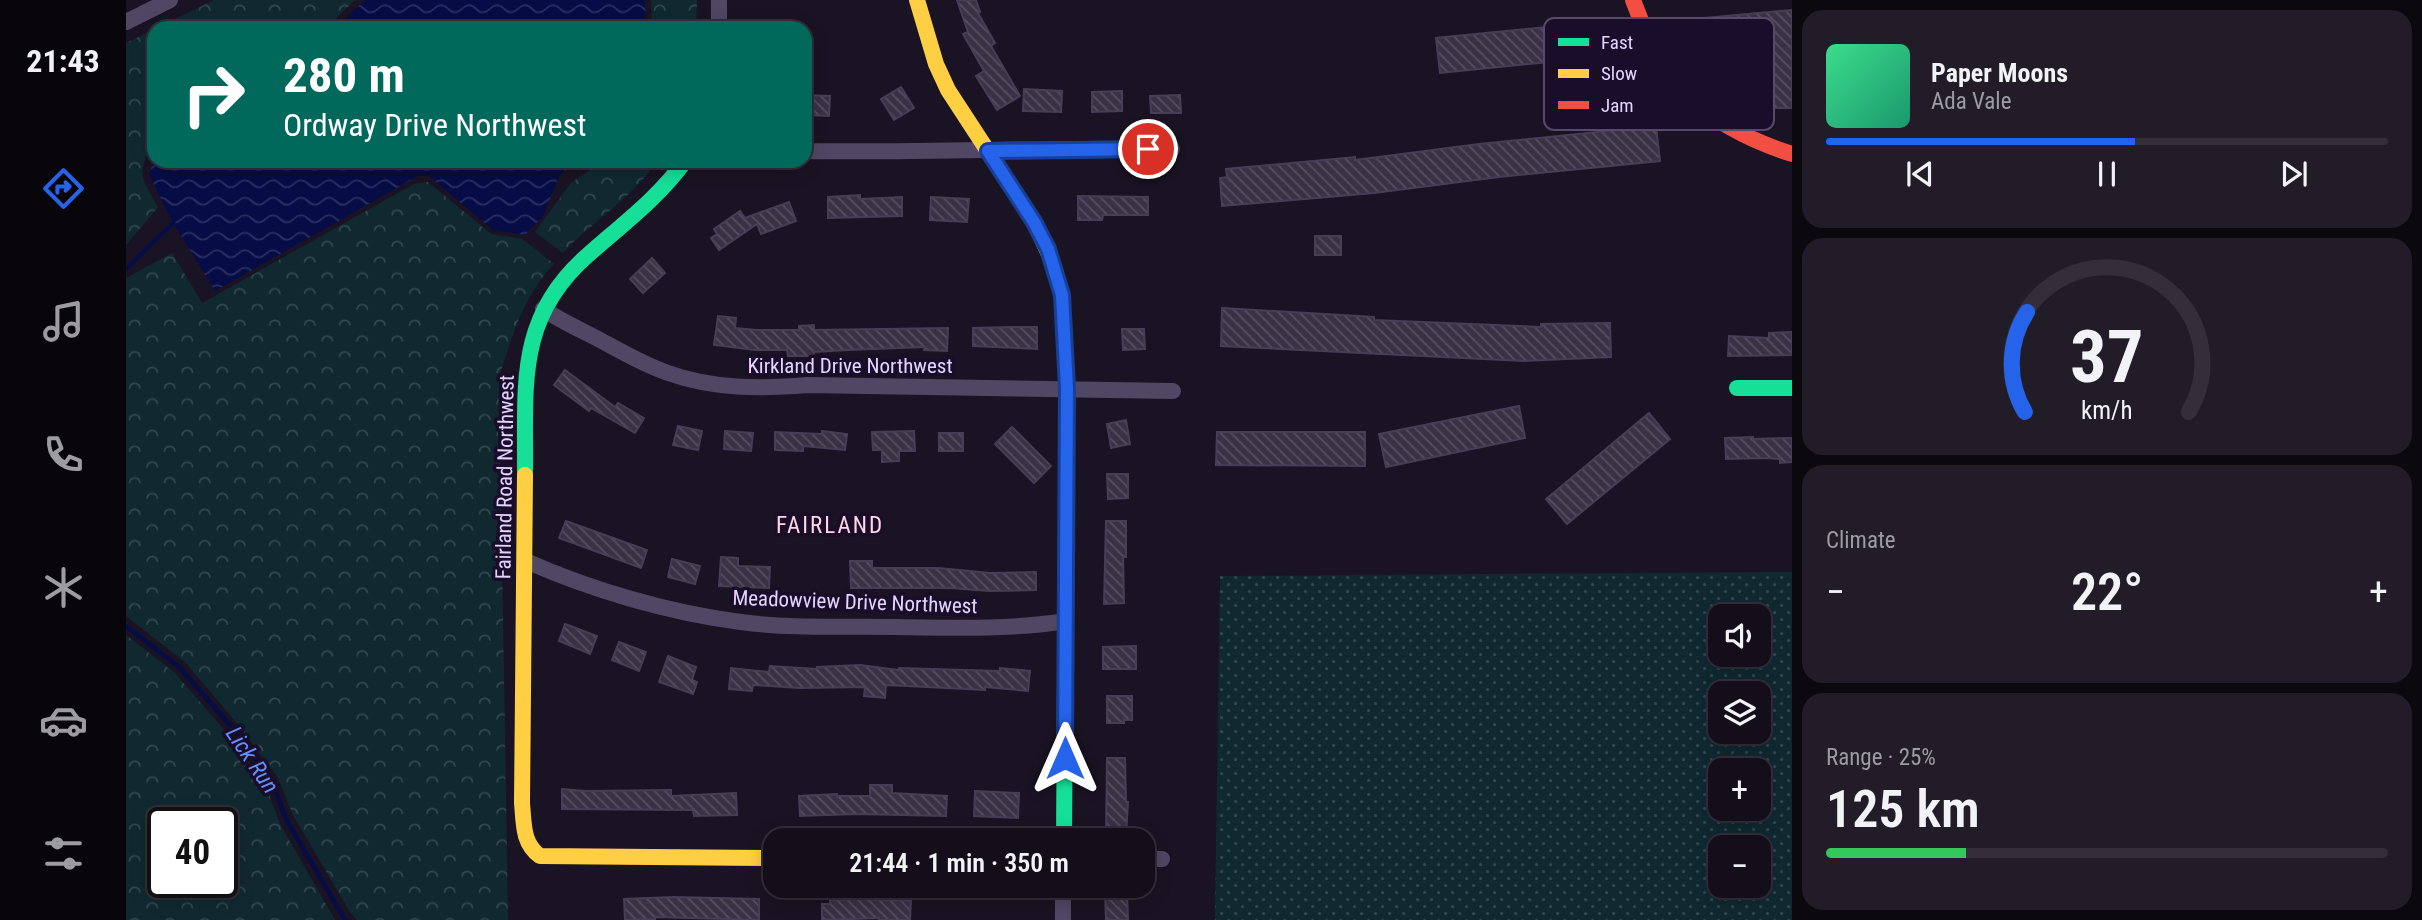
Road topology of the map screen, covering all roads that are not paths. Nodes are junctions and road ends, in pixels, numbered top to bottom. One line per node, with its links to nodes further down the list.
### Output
1 (170, 0): 7 (street)
2 (719, 0): 6 (street)
3 (917, 0): 11 (street)
4 (1633, 0): 5 (street)
5 (1640, 18)
6 (719, 21)
7 (126, 22)
8 (1728, 130): 12 (street)
9 (1172, 149): 11 (street)
10 (812, 151): 11 (street)
11 (988, 151): 15 (street)
12 (1792, 154)
13 (680, 168): 14 (street, Fairland Road Northwest)
14 (543, 309): 15 (street, Kirkland Drive Northwest); 19 (street, Fairland Road Northwest)
15 (1067, 388): 18 (street, Kirkland Drive Northwest); 20 (street)
16 (1737, 388): 17 (street)
17 (1792, 388)
18 (1173, 391)
19 (526, 562): 20 (street, Meadowview Drive Northwest); 22 (street, Fairland Road Northwest)
20 (1066, 621): 21 (street)
21 (1064, 828)
22 (763, 858)
23 (1155, 859): 24 (street)
24 (1162, 859)
25 (1063, 898): 26 (street)
26 (1063, 920)

